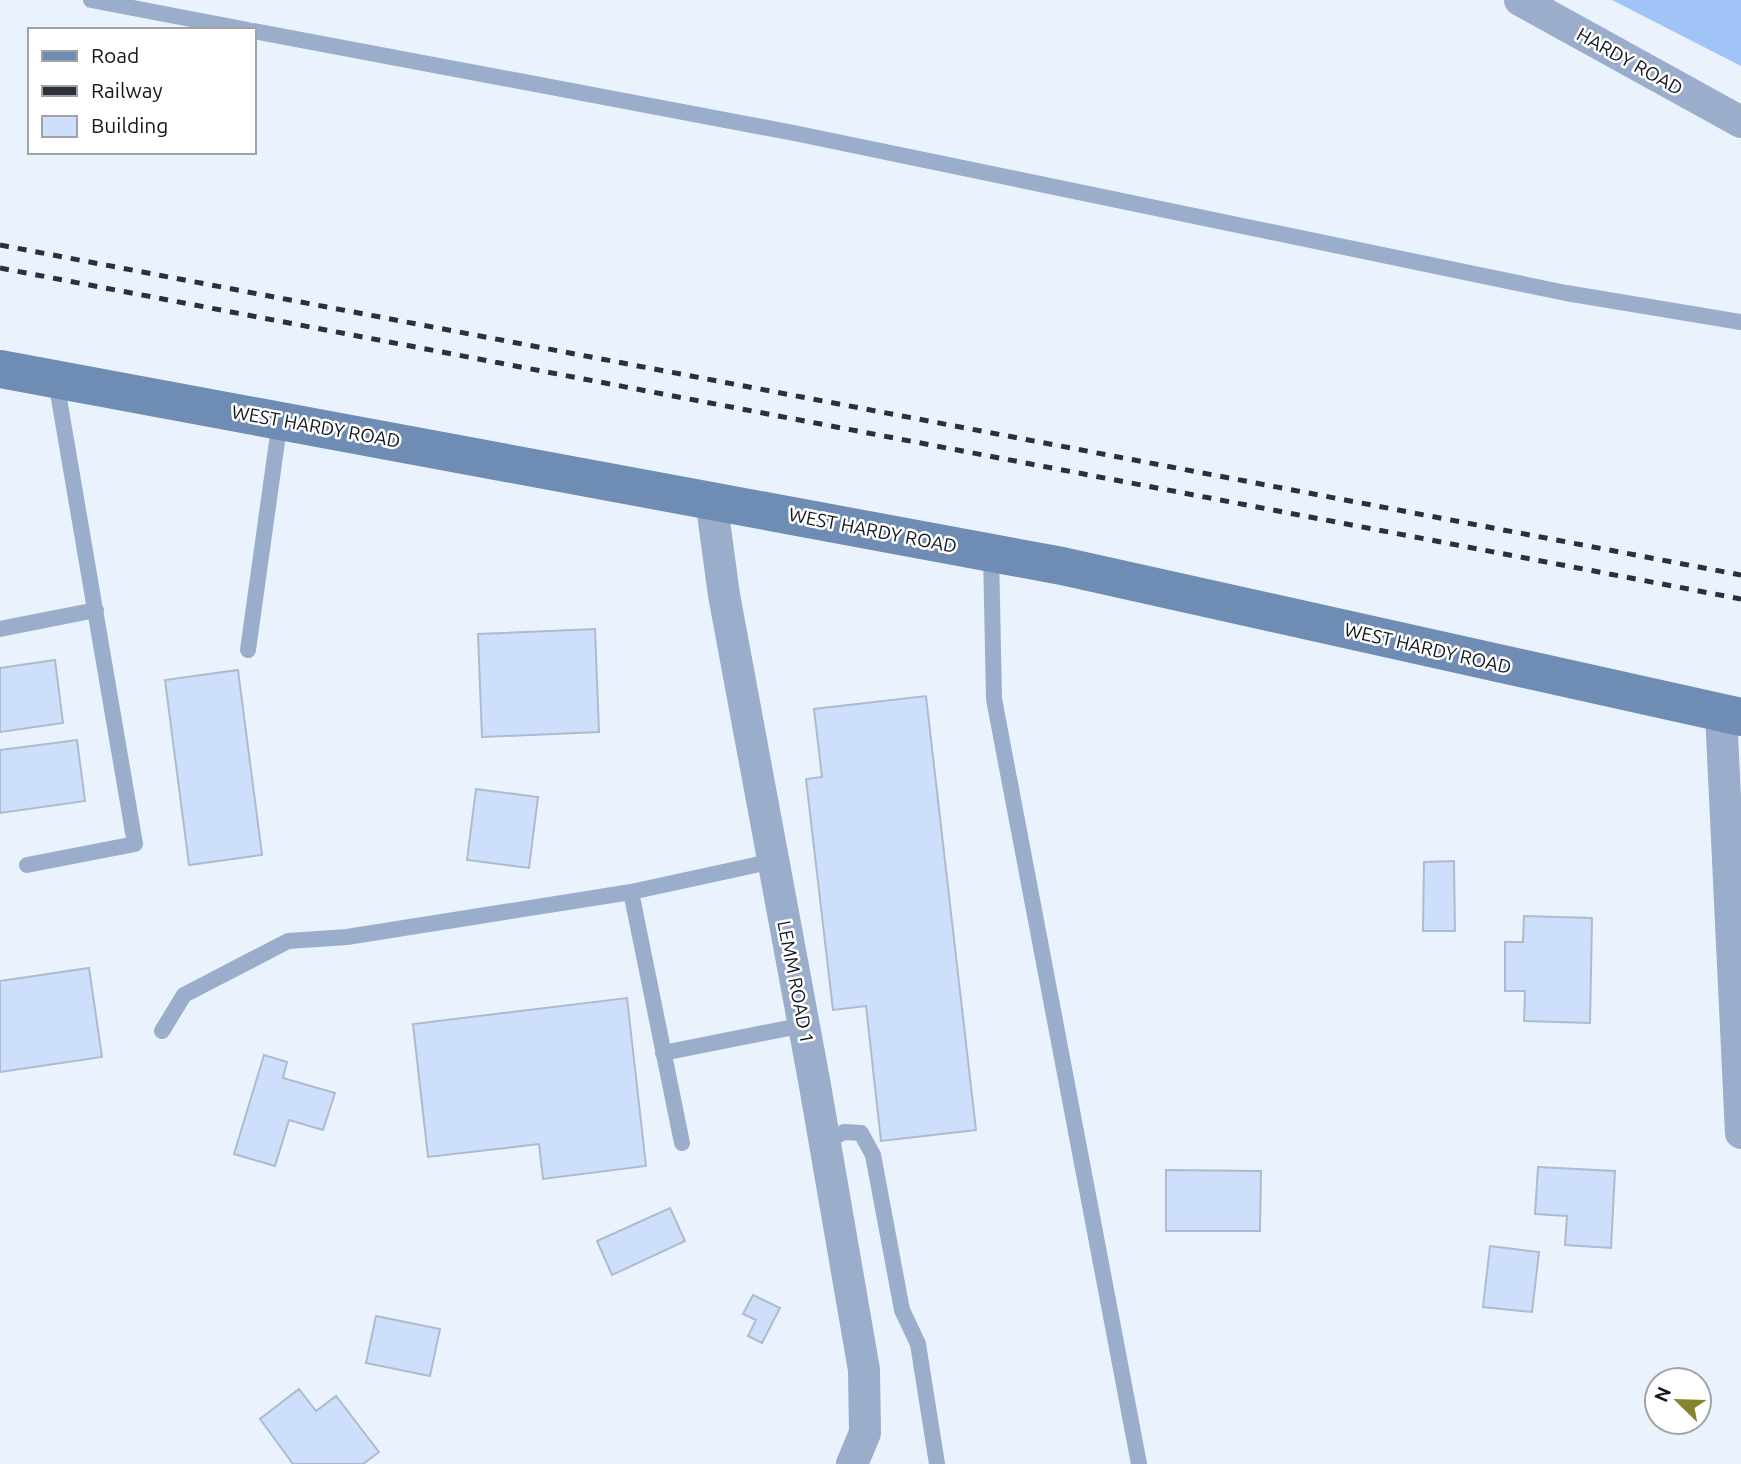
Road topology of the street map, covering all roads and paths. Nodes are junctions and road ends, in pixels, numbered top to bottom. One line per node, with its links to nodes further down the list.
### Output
1 (92, 0): 3 (lane)
2 (1520, 0): 5 (street, HARDY ROAD)
3 (238, 28)
4 (256, 31): 6 (lane)
5 (1741, 122)
6 (1741, 322)
7 (0, 369): 8 (main road, WEST HARDY ROAD)
8 (55, 379): 9 (main road, WEST HARDY ROAD); 12 (lane)
9 (280, 420): 10 (main road, WEST HARDY ROAD); 14 (lane)
10 (711, 499): 11 (main road, WEST HARDY ROAD); 16 (street, LEMM ROAD 1)
11 (991, 552): 15 (main road, WEST HARDY ROAD); 27 (lane)
12 (96, 610): 13 (lane); 17 (lane)
13 (0, 629)
14 (248, 650)
15 (1731, 715): 22 (street)
16 (774, 861): 18 (lane); 19 (street, LEMM ROAD 1)
17 (27, 865)
18 (631, 891): 20 (lane); 21 (lane)
19 (804, 1025): 21 (lane); 23 (street, LEMM ROAD 1)
20 (162, 1031)
21 (663, 1053): 24 (lane)
22 (1741, 1133)
23 (825, 1142): 25 (street, LEMM ROAD 1); 26 (lane)
24 (682, 1143)
25 (852, 1464)
26 (937, 1464)
27 (1139, 1464)

